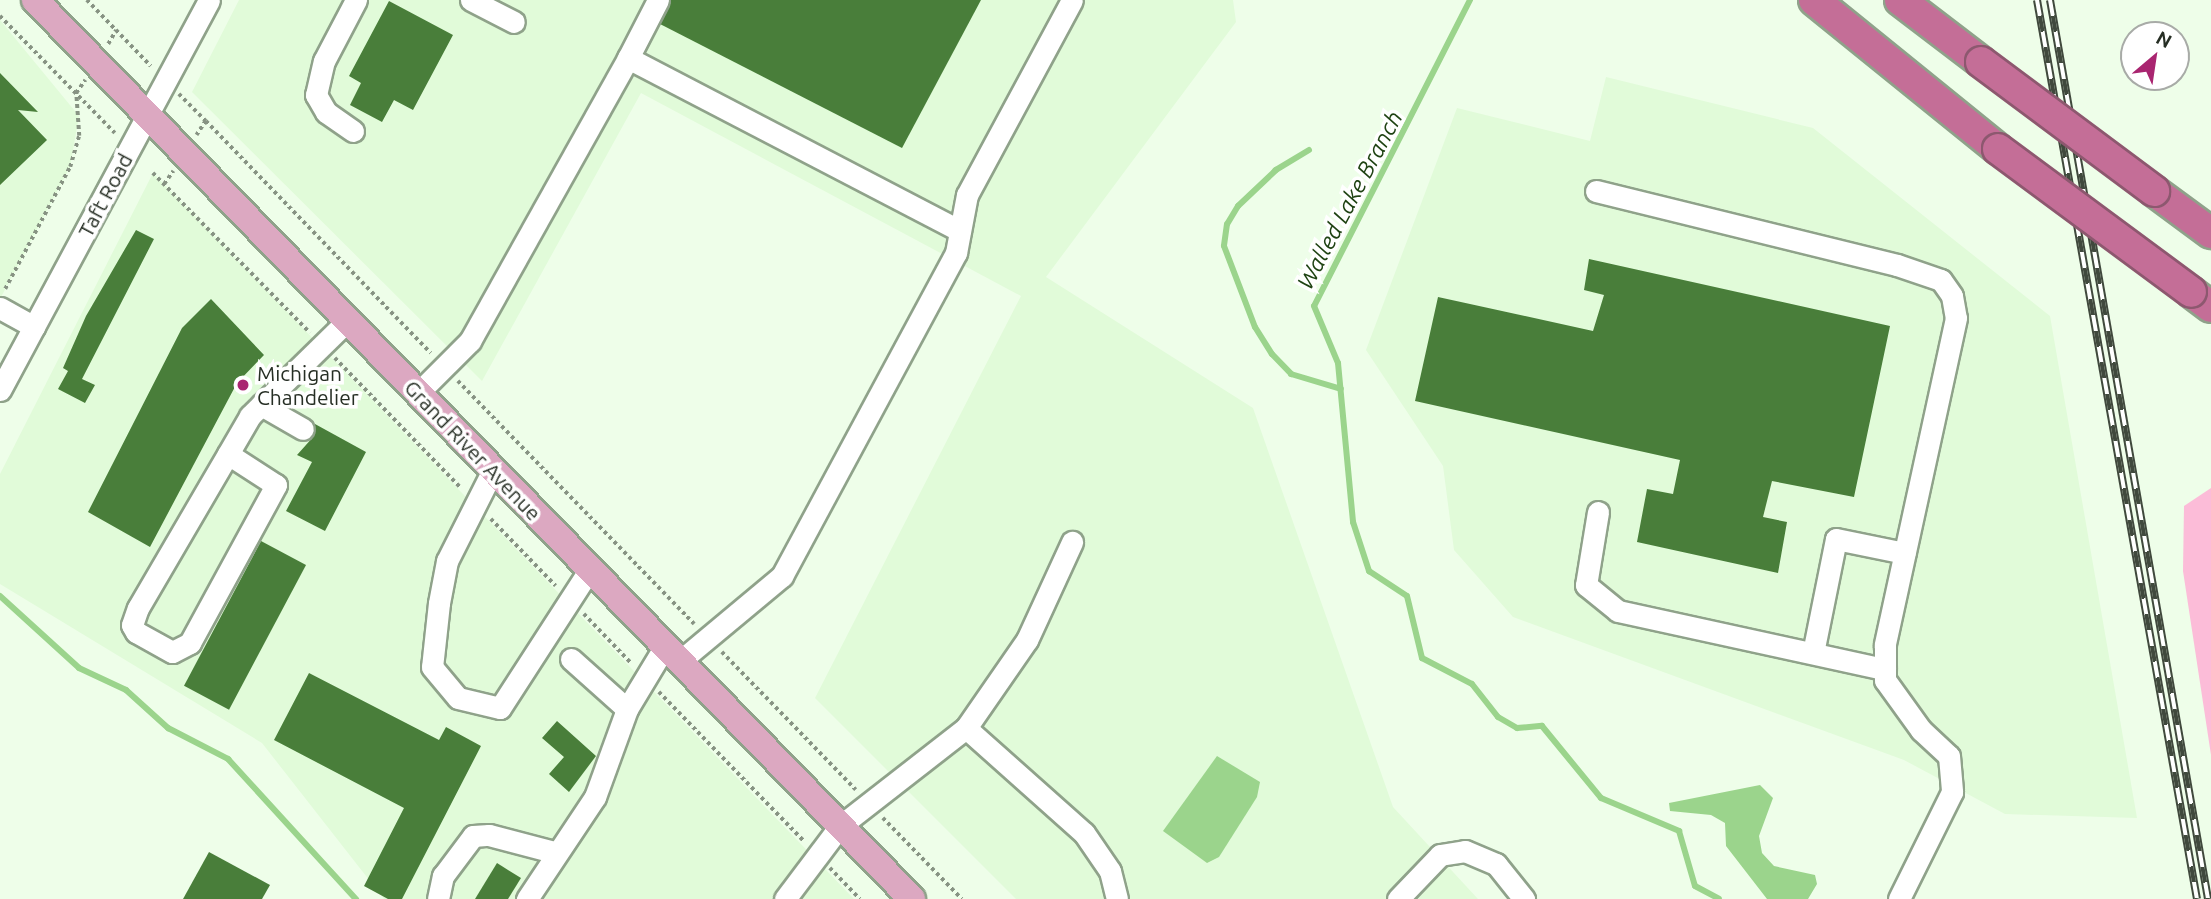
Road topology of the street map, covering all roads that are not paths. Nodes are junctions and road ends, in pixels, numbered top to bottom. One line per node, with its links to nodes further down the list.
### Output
1 (35, 0): 11 (main road, Grand River Avenue)
2 (209, 0): 11 (street, Taft Road)
3 (356, 0): 12 (street)
4 (471, 0): 9 (street)
5 (658, 0): 10 (street)
6 (1072, 0): 14 (street)
7 (1814, 0): 16 (highway, bridge)
8 (1900, 0): 15 (highway, bridge)
9 (514, 22)
10 (628, 58): 14 (street); 21 (street)
11 (147, 116): 18 (main road, Grand River Avenue); 19 (street, Taft Road)
12 (353, 131)
13 (1596, 191): 28 (street)
14 (960, 231): 31 (street)
15 (2211, 233)
16 (2201, 299)
17 (0, 308): 19 (street)
18 (347, 321): 21 (main road, Grand River Avenue); 22 (street)
19 (34, 327): 20 (street, Taft Road)
20 (0, 390)
21 (418, 393): 25 (main road, Grand River Avenue)
22 (261, 405): 23 (street); 24 (street)
23 (303, 429)
24 (228, 454): 24 (street)
25 (493, 470): 29 (main road, Grand River Avenue); 29 (street)
26 (1598, 512): 30 (street)
27 (1072, 542): 35 (street)
28 (1905, 553): 30 (street); 33 (street)
29 (590, 569): 31 (main road, Grand River Avenue)
30 (1813, 653): 33 (street)
31 (672, 654): 34 (street); 36 (main road, Grand River Avenue)
32 (571, 659): 34 (street)
33 (1885, 669): 45 (street)
34 (627, 709): 37 (street)
35 (966, 728): 36 (street); 42 (street)
36 (840, 825): 40 (street); 41 (main road, Grand River Avenue)
37 (554, 852): 38 (street); 39 (street)
38 (438, 899)
39 (527, 899)
40 (785, 899)
41 (912, 899)
42 (1117, 899)
43 (1398, 899): 44 (street)
44 (1524, 899)
45 (1899, 899)

